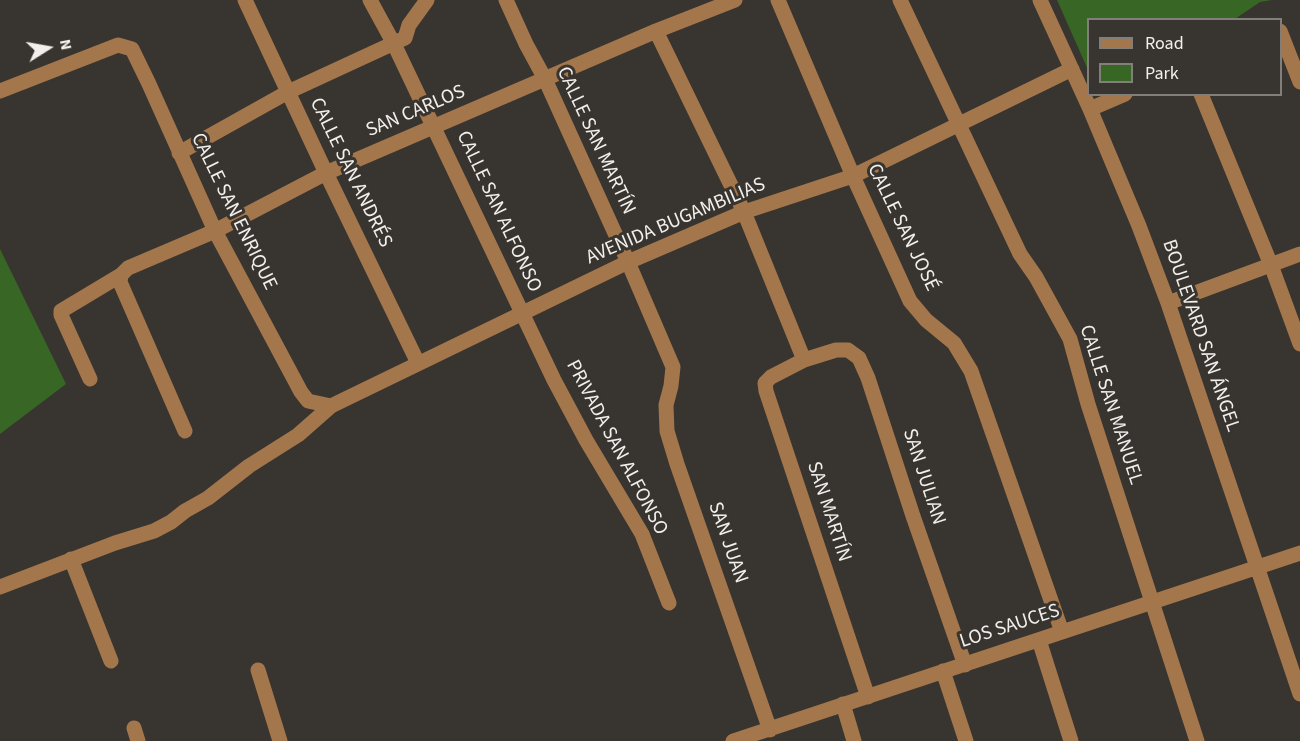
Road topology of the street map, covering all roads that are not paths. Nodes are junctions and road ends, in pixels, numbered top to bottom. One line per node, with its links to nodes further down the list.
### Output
1 (245, 0): 16 (street, CALLE SAN ANDRÉS)
2 (370, 0): 11 (street, CALLE SAN ALFONSO)
3 (427, 0): 11 (street)
4 (506, 0): 13 (street, CALLE SAN MARTÍN)
5 (735, 0): 9 (street, SAN CARLOS)
6 (778, 0): 24 (street, CALLE SAN JOSÉ)
7 (900, 0): 20 (street, CALLE SAN MANUEL)
8 (1040, 0): 12 (street, BOULEVARD SAN ÁNGEL)
9 (656, 32): 13 (street, SAN CARLOS); 25 (street)
10 (1282, 34): 14 (street)
11 (394, 44): 16 (street); 21 (street, CALLE SAN ALFONSO)
12 (1072, 69): 19 (street, BOULEVARD SAN ÁNGEL); 20 (street, AVENIDA BUGAMBILIAS)
13 (545, 80): 21 (street, SAN CARLOS); 28 (street, CALLE SAN MARTÍN)
14 (1300, 82)
15 (0, 91): 22 (street, CALLE SAN ENRIQUE)
16 (288, 92): 22 (street); 23 (street, CALLE SAN ANDRÉS)
17 (1120, 96): 19 (street)
18 (1202, 96): 29 (street)
19 (1090, 109): 31 (street, BOULEVARD SAN ÁNGEL)
20 (959, 125): 24 (street, AVENIDA BUGAMBILIAS); 44 (street, CALLE SAN MANUEL)
21 (434, 127): 23 (street, SAN CARLOS); 32 (street, CALLE SAN ALFONSO)
22 (179, 153): 26 (street, CALLE SAN ENRIQUE)
23 (326, 173): 26 (street, SAN CARLOS); 35 (street, CALLE SAN ANDRÉS)
24 (853, 176): 25 (street, AVENIDA BUGAMBILIAS); 46 (street, CALLE SAN JOSÉ)
25 (744, 212): 28 (street, AVENIDA BUGAMBILIAS); 34 (street)
26 (215, 231): 30 (street, SAN CARLOS); 38 (street, CALLE SAN ENRIQUE)
27 (1300, 255): 29 (street)
28 (628, 262): 32 (street, AVENIDA BUGAMBILIAS); 36 (street, CALLE SAN MARTÍN)
29 (1271, 265): 31 (street); 33 (street)
30 (121, 276): 37 (street, SAN CARLOS); 39 (street)
31 (1168, 303): 42 (street, BOULEVARD SAN ÁNGEL)
32 (522, 314): 35 (street, AVENIDA BUGAMBILIAS); 45 (street, PRIVADA SAN ALFONSO)
33 (1300, 344)
34 (804, 360): 49 (street, SAN JULIAN); 53 (street, SAN MARTÍN)
35 (418, 363): 38 (street, AVENIDA BUGAMBILIAS)
36 (673, 367): 55 (street, SAN JUAN)
37 (90, 379)
38 (331, 406): 41 (street, AVENIDA BUGAMBILIAS)
39 (185, 430)
40 (1300, 553): 42 (street, LOS SAUCES)
41 (71, 559): 43 (street, AVENIDA BUGAMBILIAS); 48 (street)
42 (1257, 568): 44 (street, LOS SAUCES); 52 (street, BOULEVARD SAN ÁNGEL)
43 (0, 587)
44 (1152, 602): 46 (street, LOS SAUCES); 61 (street, CALLE SAN MANUEL)
45 (669, 603)
46 (1062, 632): 47 (street, LOS SAUCES)
47 (1039, 640): 49 (street, LOS SAUCES); 60 (street)
48 (111, 661)
49 (964, 665): 51 (street, LOS SAUCES)
50 (258, 670): 57 (street)
51 (944, 671): 53 (street, LOS SAUCES); 59 (street)
52 (1300, 694)
53 (868, 697): 54 (street, LOS SAUCES)
54 (843, 705): 55 (street, LOS SAUCES); 58 (street)
55 (770, 729): 56 (street, LOS SAUCES)
56 (740, 740)
57 (280, 741)
58 (855, 741)
59 (966, 741)
60 (1071, 741)
61 (1197, 741)

